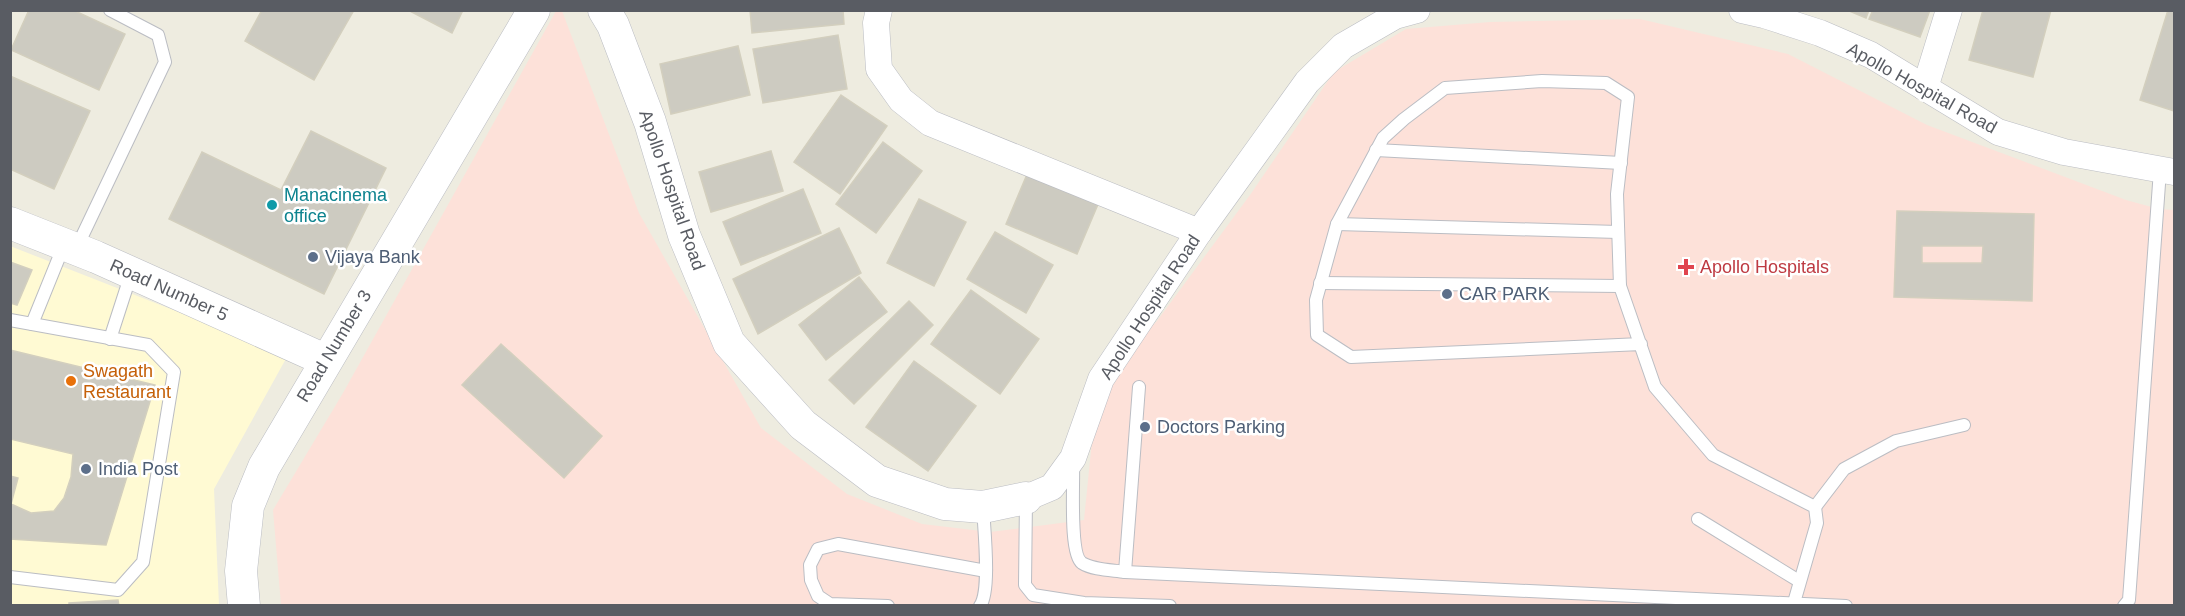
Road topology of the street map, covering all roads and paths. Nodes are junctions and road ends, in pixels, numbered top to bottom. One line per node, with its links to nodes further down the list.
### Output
1 (110, 10): 16 (lane)
2 (534, 10): 24 (street, Road Number 3)
3 (604, 10): 29 (street, Apollo Hospital Road)
4 (879, 10): 14 (street)
5 (1418, 10): 14 (street, Apollo Hospital Road)
6 (1742, 10): 8 (street, Apollo Hospital Road)
7 (1949, 10): 8 (street)
8 (1925, 88): 11 (street, Apollo Hospital Road)
9 (1376, 150): 10 (lane); 10 (lane); 13 (lane)
10 (1621, 163): 15 (lane)
11 (2167, 171): 42 (lane)
12 (10, 223): 16 (street, Road Number 5)
13 (1337, 224): 15 (lane); 18 (lane)
14 (1199, 232): 27 (street, Apollo Hospital Road)
15 (1618, 232): 19 (lane)
16 (70, 247): 17 (street, Road Number 5); 21 (lane)
17 (132, 273): 22 (lane); 24 (street, Road Number 5)
18 (1320, 283): 19 (lane); 23 (lane)
19 (1620, 286): 23 (lane)
20 (10, 320): 21 (lane)
21 (32, 324): 22 (lane)
22 (110, 339): 34 (lane)
23 (1641, 344): 30 (lane)
24 (325, 360): 37 (street, Road Number 3)
25 (1139, 387): 33 (lane)
26 (1964, 425): 30 (lane)
27 (1073, 458): 28 (street, Apollo Hospital Road); 33 (lane)
28 (1026, 498): 29 (street, Apollo Hospital Road); 40 (lane)
29 (983, 507): 32 (lane)
30 (1815, 507): 35 (lane)
31 (1698, 519): 35 (lane)
32 (986, 571): 38 (lane); 39 (lane)
33 (1125, 572): 36 (lane)
34 (10, 577)
35 (1799, 581): 36 (lane)
36 (1794, 604): 41 (lane)
37 (244, 606)
38 (888, 606)
39 (980, 606)
40 (1170, 606)
41 (1846, 606)
42 (2124, 606)

